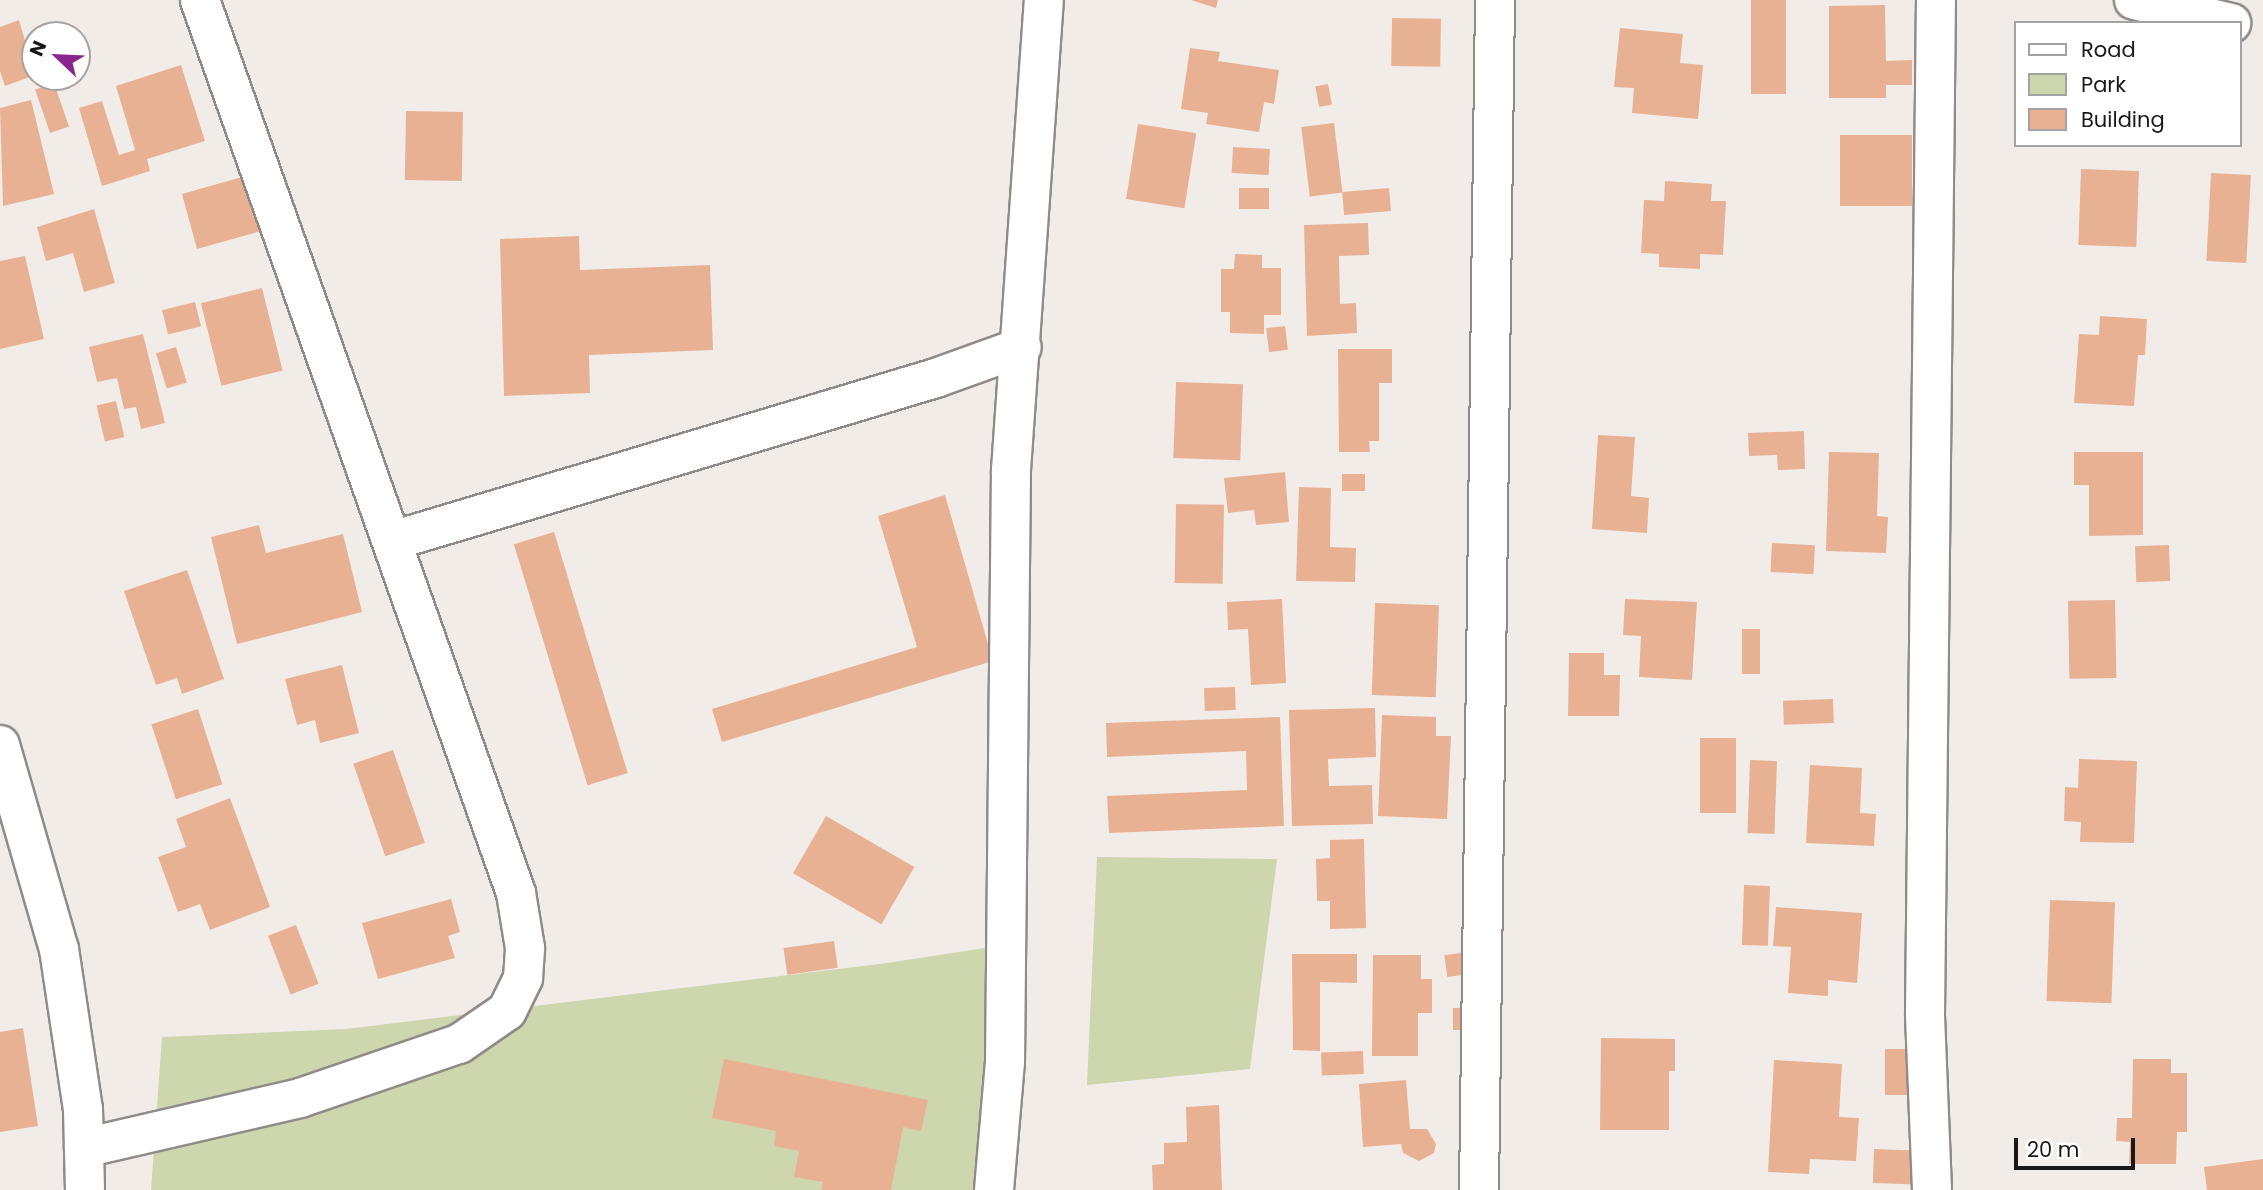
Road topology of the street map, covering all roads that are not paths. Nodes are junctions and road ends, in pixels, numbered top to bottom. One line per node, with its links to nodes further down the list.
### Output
1 (200, 0): 10 (street)
2 (1044, 0): 9 (street)
3 (1494, 0): 15 (street)
4 (1936, 0): 16 (street)
5 (2134, 0): 6 (street)
6 (2223, 21)
7 (2242, 24): 8 (street)
8 (2263, 29)
9 (1022, 347): 10 (street); 14 (street)
10 (395, 540): 12 (street)
11 (0, 745): 12 (street)
12 (84, 1148): 13 (street)
13 (85, 1190)
14 (994, 1190)
15 (1479, 1190)
16 (1933, 1190)

